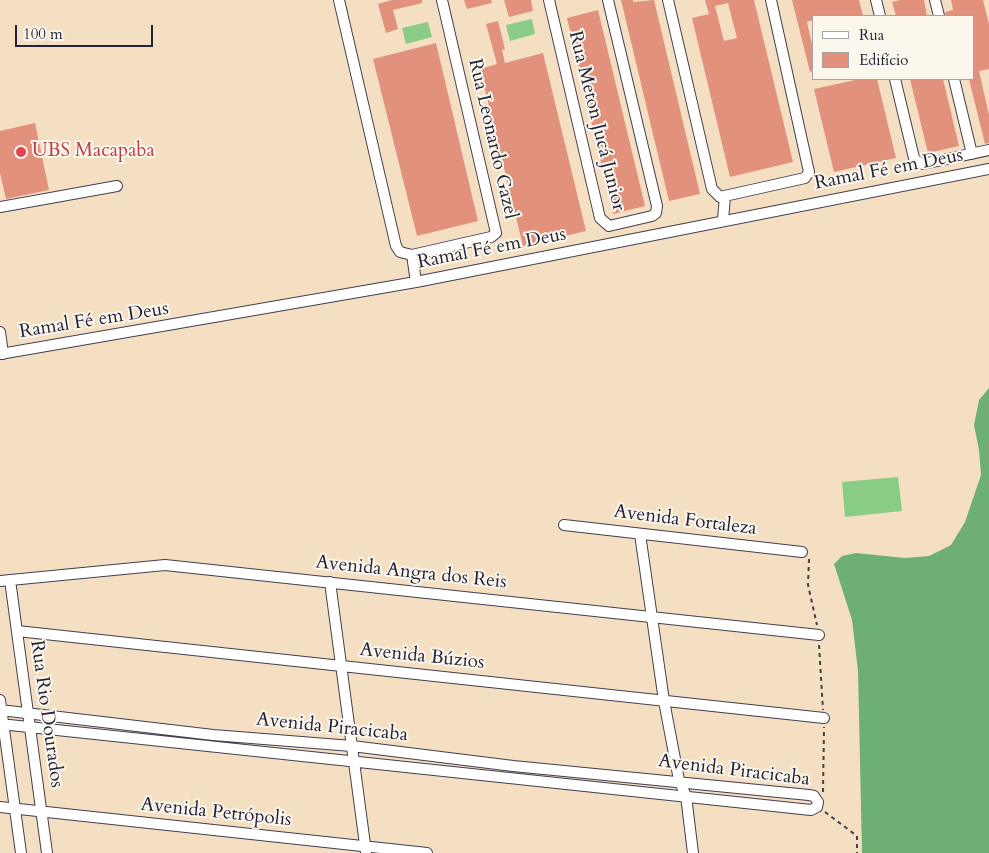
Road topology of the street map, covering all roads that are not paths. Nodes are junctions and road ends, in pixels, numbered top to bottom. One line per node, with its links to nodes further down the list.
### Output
1 (338, 0): 22 (street)
2 (442, 0): 22 (street, Rua Leonardo Gazel)
3 (549, 0): 20 (street, Rua Meton Jucá Junior)
4 (608, 0): 20 (street, Rua Meton Jucá Junior)
5 (668, 0): 17 (street)
6 (771, 0): 17 (street)
7 (876, 0): 9 (street)
8 (935, 0): 10 (street)
9 (880, 15)
10 (939, 15)
11 (895, 80): 14 (street)
12 (954, 80): 14 (street)
13 (989, 150): 14 (street)
14 (972, 154)
15 (989, 169): 19 (street, Ramal Fé em Deus)
16 (117, 186): 18 (street)
17 (720, 195): 19 (street)
18 (0, 207)
19 (723, 220): 21 (street, Ramal Fé em Deus)
20 (609, 226): 21 (street)
21 (612, 243): 23 (street, Ramal Fé em Deus)
22 (412, 255): 23 (street)
23 (416, 282): 25 (street, Ramal Fé em Deus)
24 (0, 332): 25 (street)
25 (1, 354)
26 (564, 525): 27 (street, Avenida Fortaleza)
27 (640, 534): 28 (street, Avenida Fortaleza); 31 (street)
28 (802, 552)
29 (5, 581): 30 (street, Avenida Angra dos Reis); 32 (street, Rua Rio Dourados)
30 (330, 582): 31 (street, Avenida Angra dos Reis); 34 (street)
31 (652, 617): 33 (street, Avenida Angra dos Reis); 35 (street)
32 (17, 631): 34 (street, Avenida Búzios); 37 (street, Rua Rio Dourados)
33 (819, 634)
34 (342, 665): 35 (street, Avenida Búzios); 41 (street)
35 (664, 701): 38 (street, Avenida Búzios); 43 (street)
36 (0, 707): 37 (street, Avenida Piracicaba); 39 (street)
37 (28, 713): 40 (street, Rua Rio Dourados); 41 (street, Avenida Piracicaba)
38 (824, 718)
39 (2, 724): 40 (street, Avenida Piracicaba); 46 (street)
40 (30, 728): 42 (street, Avenida Piracicaba); 47 (street, Rua Rio Dourados)
41 (352, 746): 42 (street); 43 (street, Avenida Piracicaba)
42 (355, 762): 44 (street, Avenida Piracicaba); 48 (street)
43 (679, 780): 44 (street); 44 (street, Avenida Piracicaba)
44 (686, 796): 52 (street)
45 (0, 807): 46 (street, Avenida Petrópolis)
46 (15, 808): 47 (street, Avenida Petrópolis); 49 (street)
47 (42, 812): 48 (street, Avenida Petrópolis); 50 (street, Rua Rio Dourados)
48 (366, 850): 51 (street, Avenida Petrópolis)
49 (21, 853)
50 (47, 853)
51 (427, 853)
52 (692, 853)

